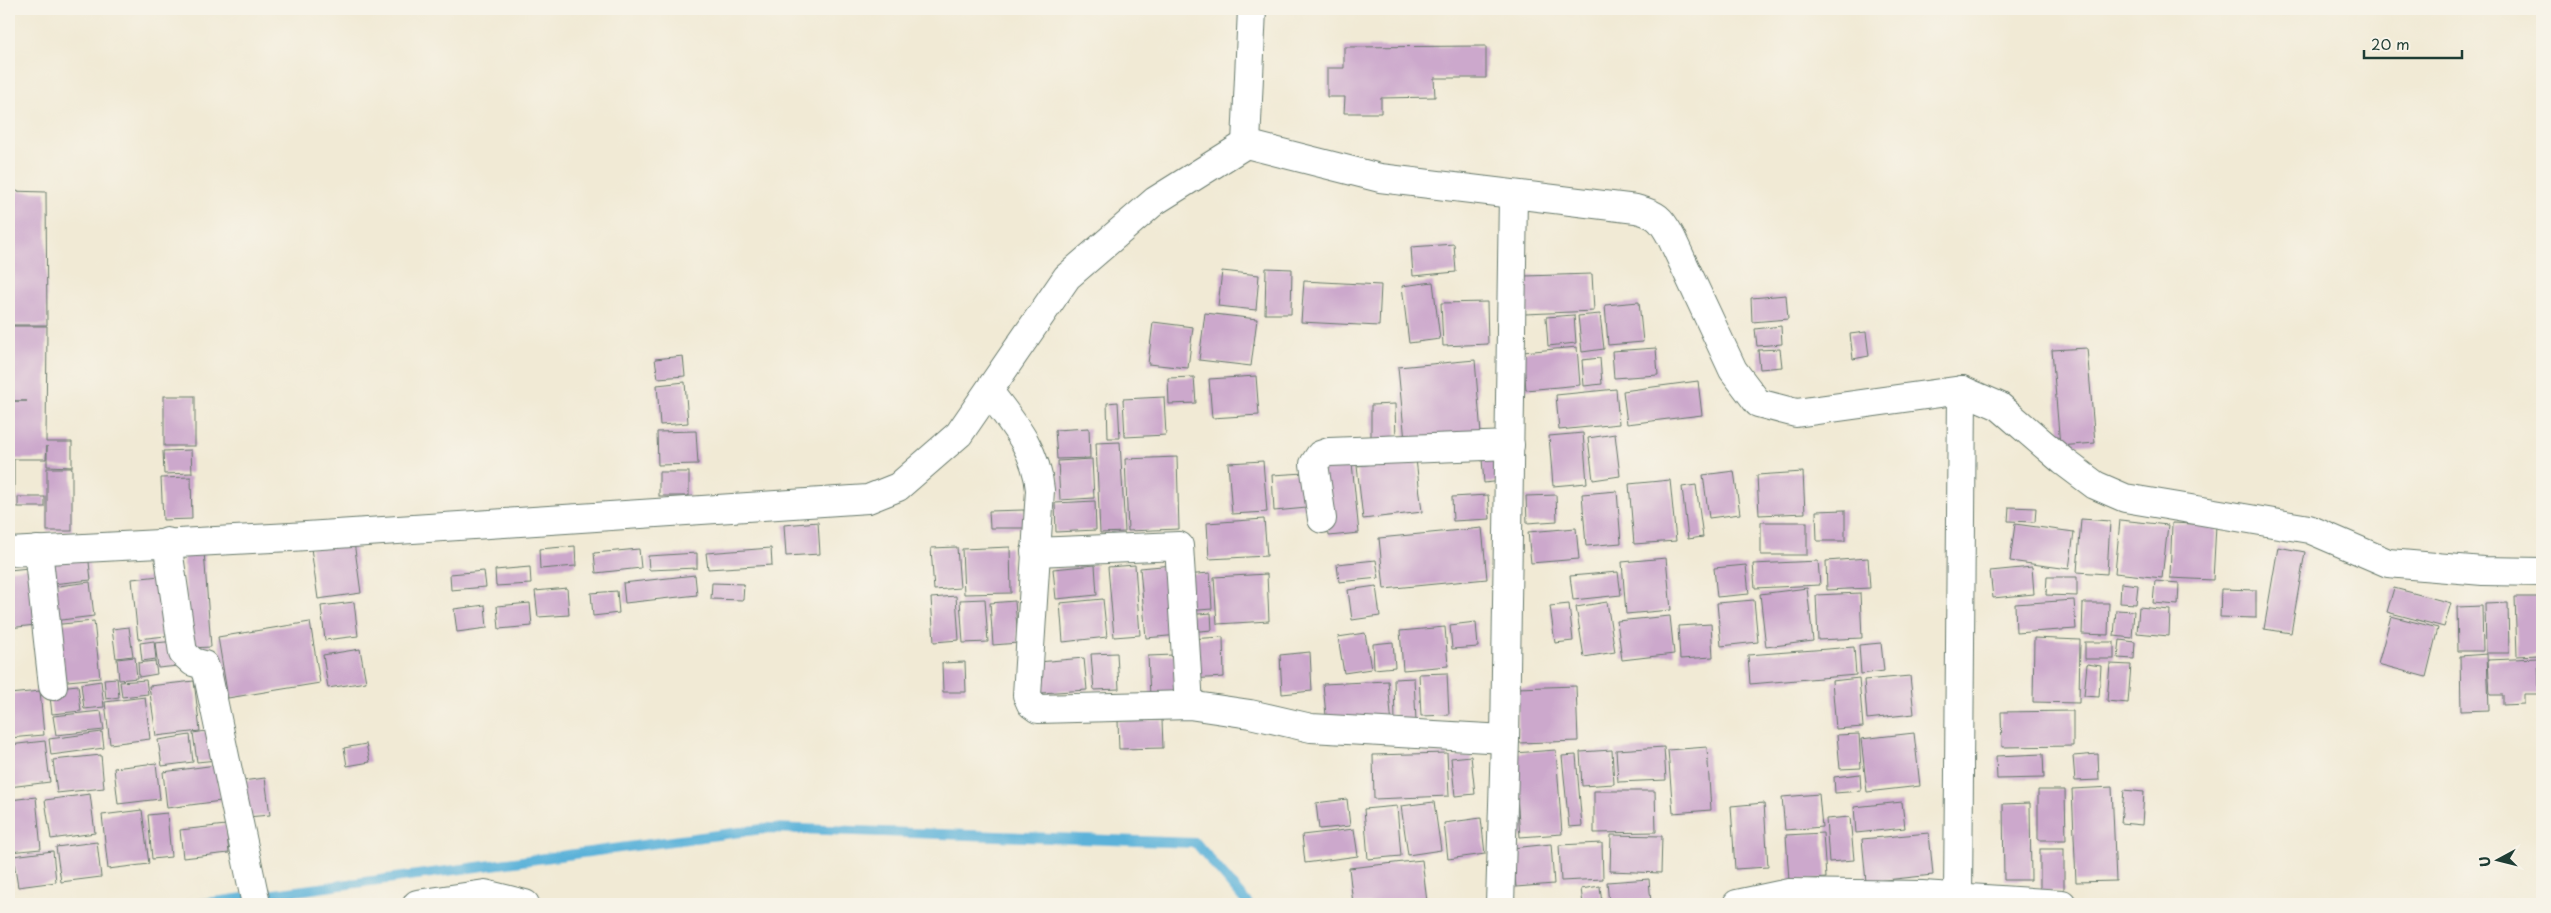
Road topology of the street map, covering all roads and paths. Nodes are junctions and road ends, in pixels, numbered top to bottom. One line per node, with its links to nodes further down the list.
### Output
1 (1252, 9): 2 (street)
2 (1246, 144): 3 (street); 5 (street)
3 (1513, 195): 4 (street); 6 (street)
4 (1962, 390): 12 (street); 16 (street)
5 (995, 400): 8 (street); 11 (street)
6 (1510, 445): 7 (street); 15 (street)
7 (1322, 519)
8 (167, 542): 9 (street); 17 (street)
9 (38, 550): 10 (street); 13 (street)
10 (9, 552)
11 (1035, 552): 14 (street); 14 (street)
12 (2542, 572)
13 (53, 686)
14 (1189, 705): 15 (street)
15 (1505, 738): 20 (street)
16 (1972, 901): 21 (street); 22 (street)
17 (256, 904)
18 (418, 904): 19 (street)
19 (525, 904)
20 (1500, 904)
21 (1737, 904)
22 (2062, 904)

